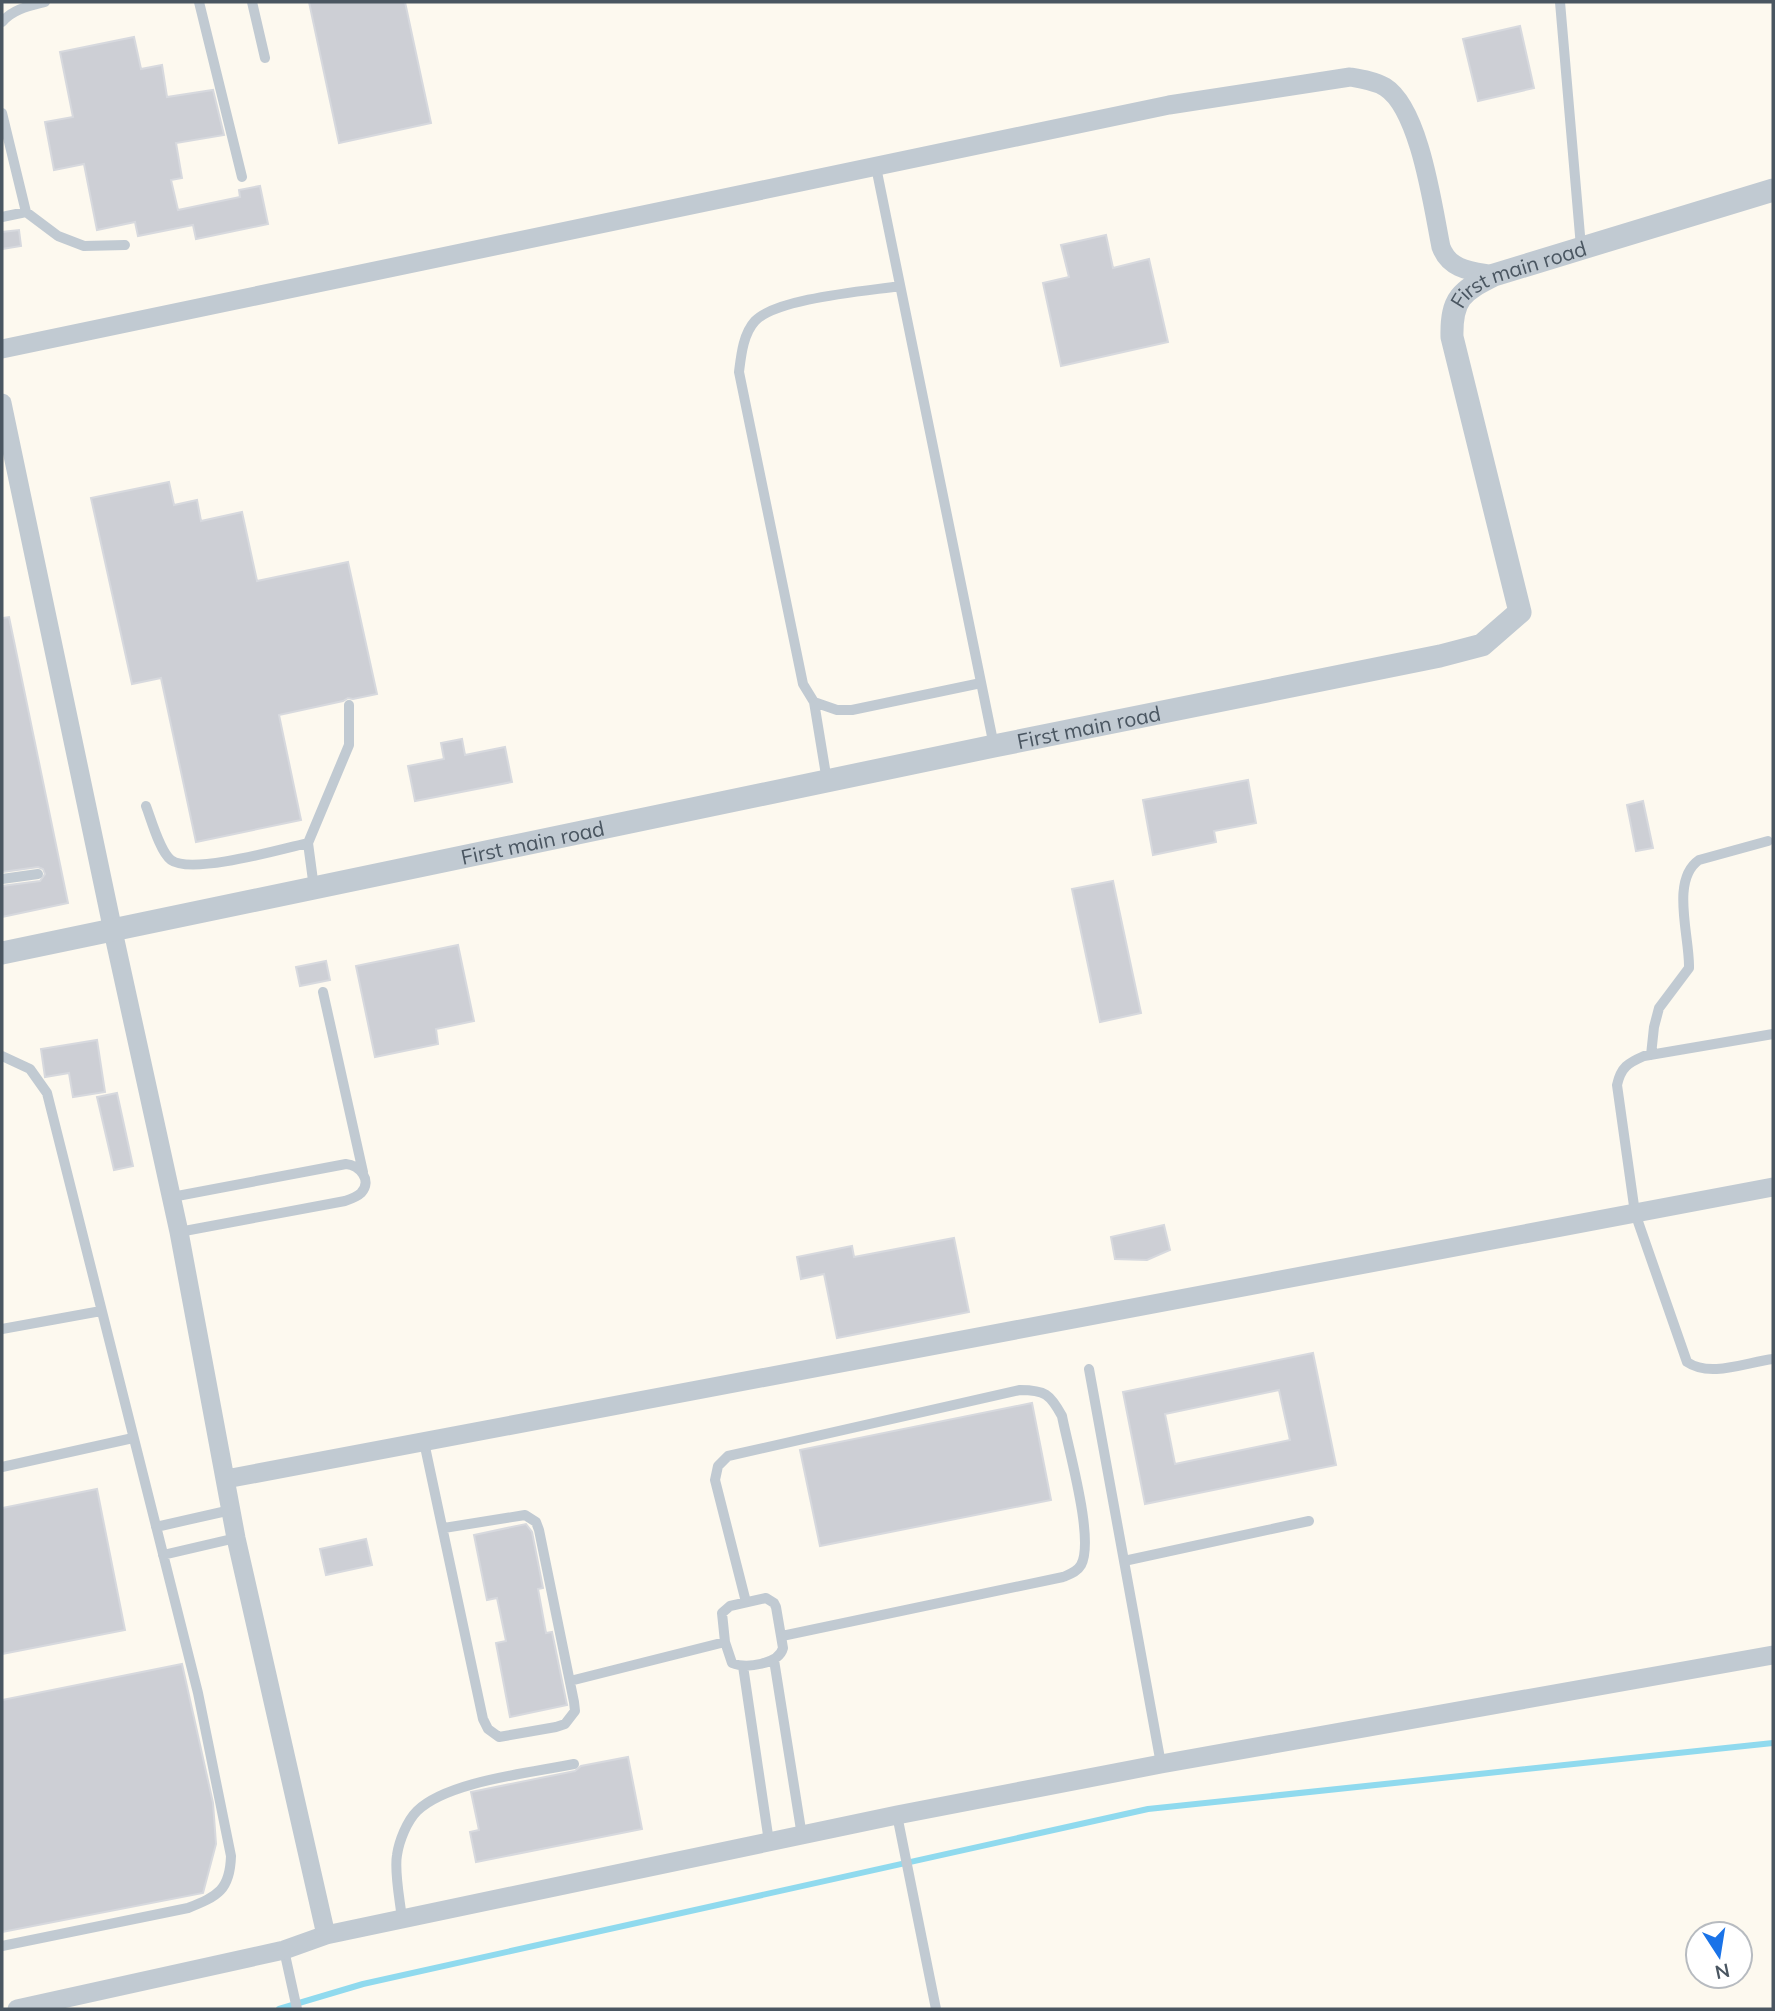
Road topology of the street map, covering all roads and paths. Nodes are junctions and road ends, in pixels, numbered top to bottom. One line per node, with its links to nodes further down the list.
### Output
1 (45, 2): 5 (lane)
2 (199, 2): 9 (lane)
3 (252, 2): 6 (lane)
4 (1560, 2): 14 (lane)
5 (2, 22)
6 (265, 58)
7 (2, 114): 11 (lane)
8 (876, 167): 15 (street); 16 (lane); 17 (street)
9 (242, 177)
10 (1773, 190): 14 (street, First main road)
11 (26, 212): 12 (lane); 13 (lane)
12 (2, 217)
13 (125, 245)
14 (1581, 247): 15 (street, First main road)
15 (1494, 275): 22 (street, First main road)
16 (900, 286): 19 (lane); 20 (lane)
17 (2, 349)
18 (3, 414): 30 (street)
19 (981, 683): 20 (lane); 22 (lane)
20 (814, 702): 23 (lane)
21 (349, 705): 26 (lane)
22 (993, 746): 23 (street, First main road)
23 (827, 781): 29 (street, First main road)
24 (146, 806): 26 (lane)
25 (1768, 841): 34 (lane)
26 (308, 843): 29 (lane)
27 (38, 874): 28 (lane)
28 (2, 880)
29 (314, 890): 30 (street, First main road)
30 (115, 940): 31 (street, First main road); 38 (street)
31 (2, 953)
32 (323, 992): 36 (lane)
33 (1773, 1034): 34 (lane)
34 (1651, 1055): 39 (lane)
35 (2, 1056): 41 (lane)
36 (364, 1174): 38 (lane); 40 (lane)
37 (1773, 1186): 39 (street)
38 (172, 1197): 40 (street)
39 (1635, 1213): 43 (lane); 46 (street)
40 (179, 1232): 48 (street)
41 (101, 1311): 42 (lane); 45 (lane)
42 (2, 1329)
43 (1773, 1359)
44 (1089, 1370): 55 (lane)
45 (133, 1437): 47 (lane); 51 (lane)
46 (424, 1441): 48 (street); 52 (lane)
47 (2, 1467)
48 (226, 1479): 49 (street)
49 (232, 1510): 51 (lane); 53 (street)
50 (1309, 1521): 55 (lane)
51 (156, 1527): 54 (lane)
52 (444, 1528): 62 (lane); 62 (lane)
53 (236, 1538): 54 (lane); 69 (street)
54 (163, 1555): 70 (lane)
55 (1124, 1561): 64 (lane)
56 (746, 1602): 57 (lane); 57 (lane); 58 (lane)
57 (782, 1636): 60 (lane)
58 (725, 1642): 61 (lane); 62 (lane)
59 (1773, 1655): 64 (street)
60 (775, 1660): 61 (lane); 66 (lane)
61 (743, 1666): 67 (lane)
62 (570, 1681)
63 (575, 1764): 68 (lane)
64 (1161, 1765): 65 (street)
65 (897, 1815): 66 (street); 74 (lane)
66 (803, 1836): 67 (street)
67 (769, 1842): 68 (street)
68 (402, 1919): 69 (street)
69 (326, 1936): 71 (street)
70 (2, 1947)
71 (284, 1950): 72 (street); 73 (lane)
72 (17, 2009)
73 (297, 2009)
74 (936, 2009)

